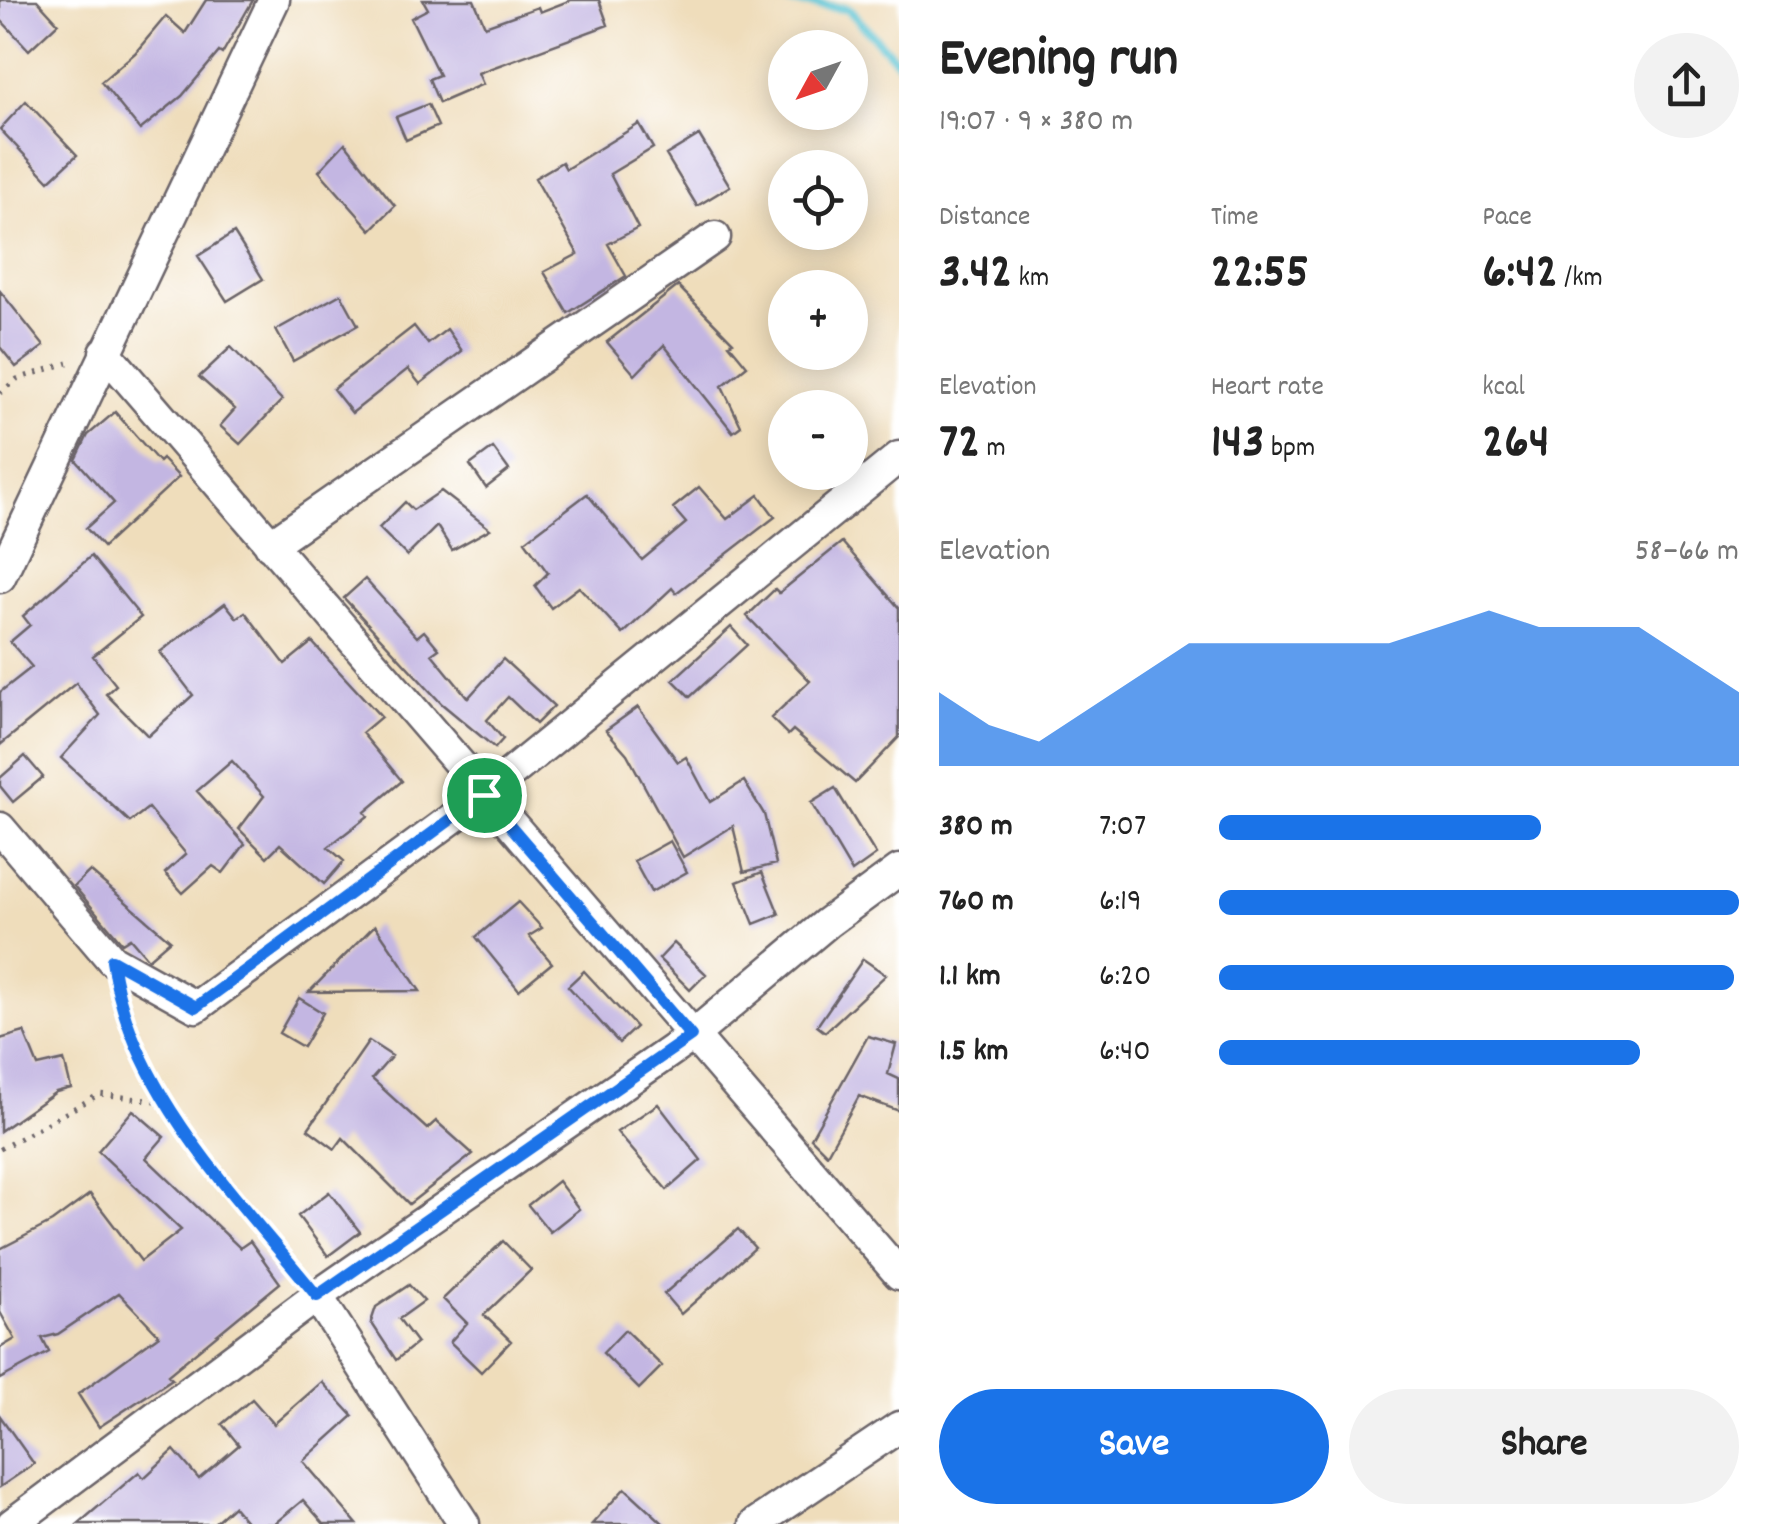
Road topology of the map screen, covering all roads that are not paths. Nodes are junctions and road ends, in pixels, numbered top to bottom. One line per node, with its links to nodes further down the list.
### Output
1 (274, 0): 3 (street)
2 (715, 237): 5 (street)
3 (105, 352): 5 (street); 6 (street)
4 (899, 456): 7 (street)
5 (270, 545): 7 (street)
6 (0, 577)
7 (484, 795): 8 (street); 10 (street)
8 (0, 828)
9 (899, 870): 10 (street)
10 (691, 1036): 11 (street); 12 (street)
11 (899, 1274)
12 (317, 1296): 14 (street); 15 (street)
13 (899, 1427): 16 (street)
14 (12, 1524)
15 (464, 1524)
16 (755, 1524)

